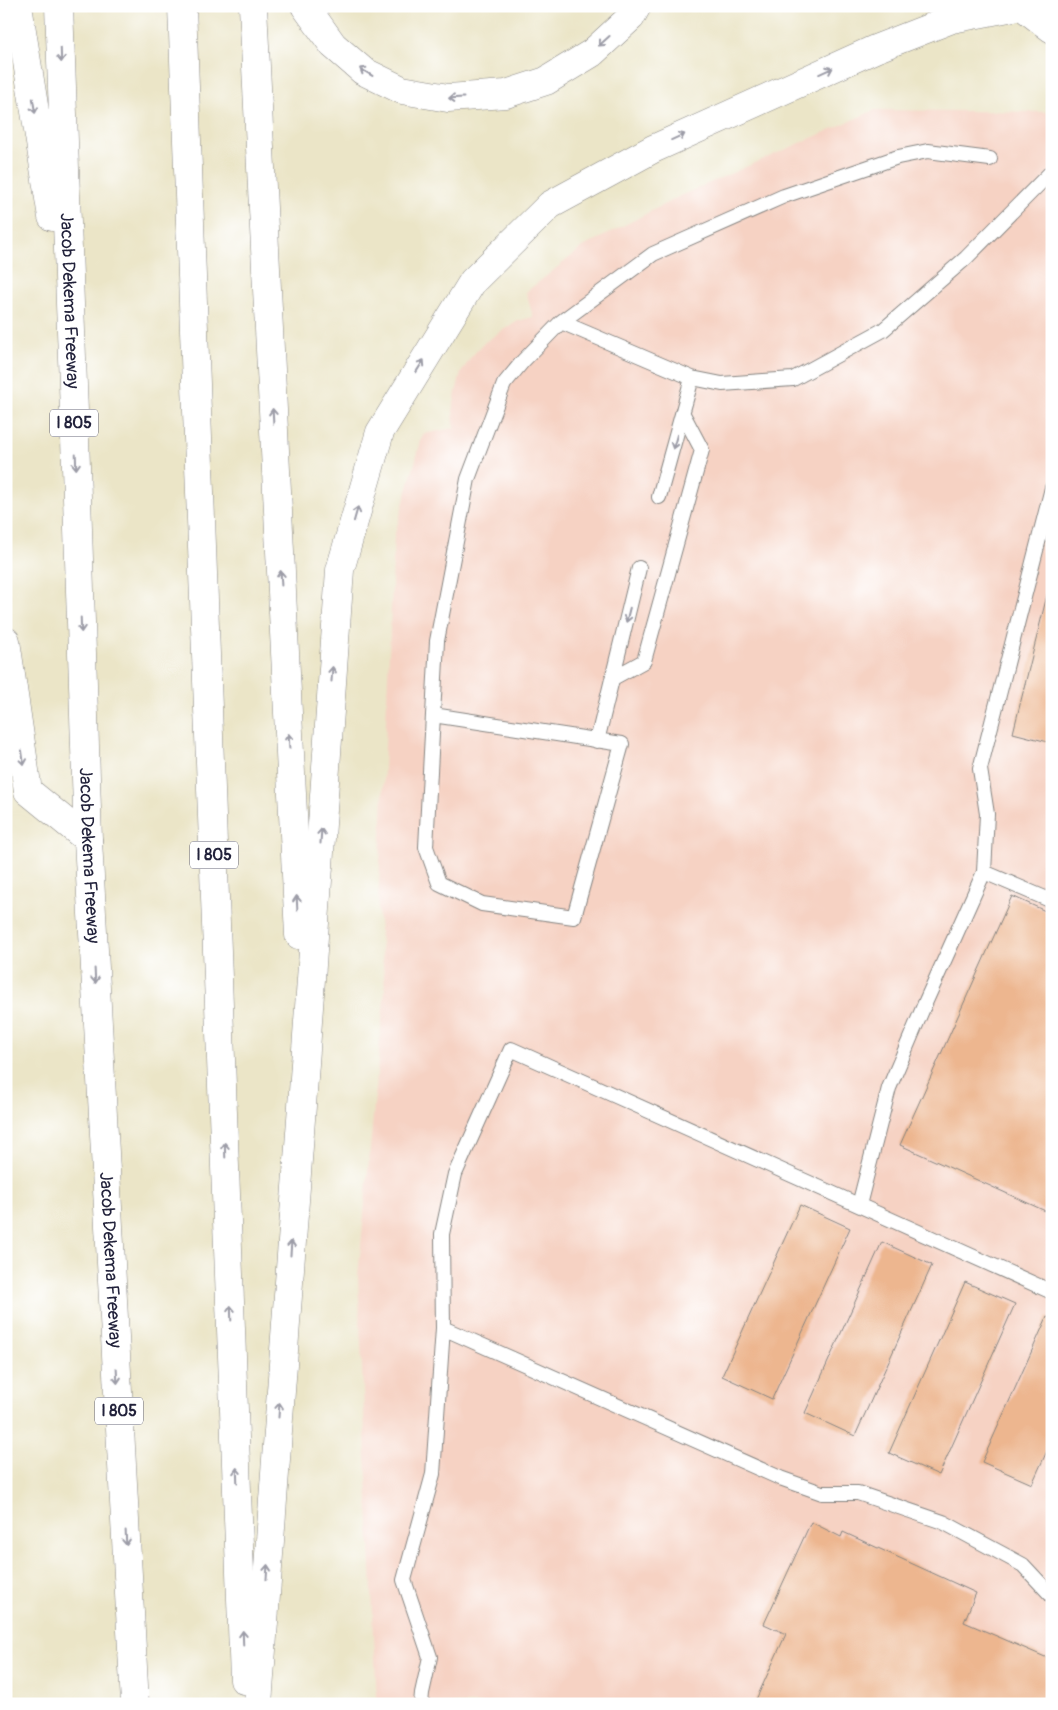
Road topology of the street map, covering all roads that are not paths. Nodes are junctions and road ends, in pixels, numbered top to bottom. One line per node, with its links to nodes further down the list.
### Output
1 (18, 6): 12 (main road, one-way to 12)
2 (59, 6): 12 (main road, Jacob Dekema Freeway / I 805, one-way to 12)
3 (182, 6): 31 (main road, I 805, one-way to 3)
4 (252, 6): 25 (main road, one-way to 4)
5 (305, 6): 6 (main road, one-way to 5)
6 (637, 6)
7 (1021, 6): 8 (main road); 25 (main road, one-way to 7)
8 (1052, 29)
9 (990, 159): 11 (lane)
10 (1052, 171): 13 (lane)
11 (561, 322): 13 (lane); 20 (lane)
12 (71, 338): 22 (main road, Jacob Dekema Freeway / I 805, one-way to 22)
13 (692, 378): 14 (lane)
14 (682, 414): 16 (lane, one-way to 16); 19 (lane)
15 (1052, 488): 23 (lane)
16 (659, 497)
17 (639, 568): 19 (lane, one-way to 19)
18 (6, 641): 22 (main road, one-way to 22)
19 (613, 678): 21 (lane)
20 (433, 715): 21 (lane); 21 (lane)
21 (597, 741)
22 (88, 840): 30 (main road, Jacob Dekema Freeway / I 805, one-way to 30)
23 (984, 872): 24 (lane); 26 (lane)
24 (1052, 901)
25 (303, 1092): 32 (main road, one-way to 25)
26 (859, 1206): 27 (lane); 28 (lane)
27 (1052, 1292)
28 (442, 1328): 29 (lane); 33 (lane)
29 (1052, 1596)
30 (135, 1704)
31 (245, 1704)
32 (258, 1704)
33 (422, 1704)

